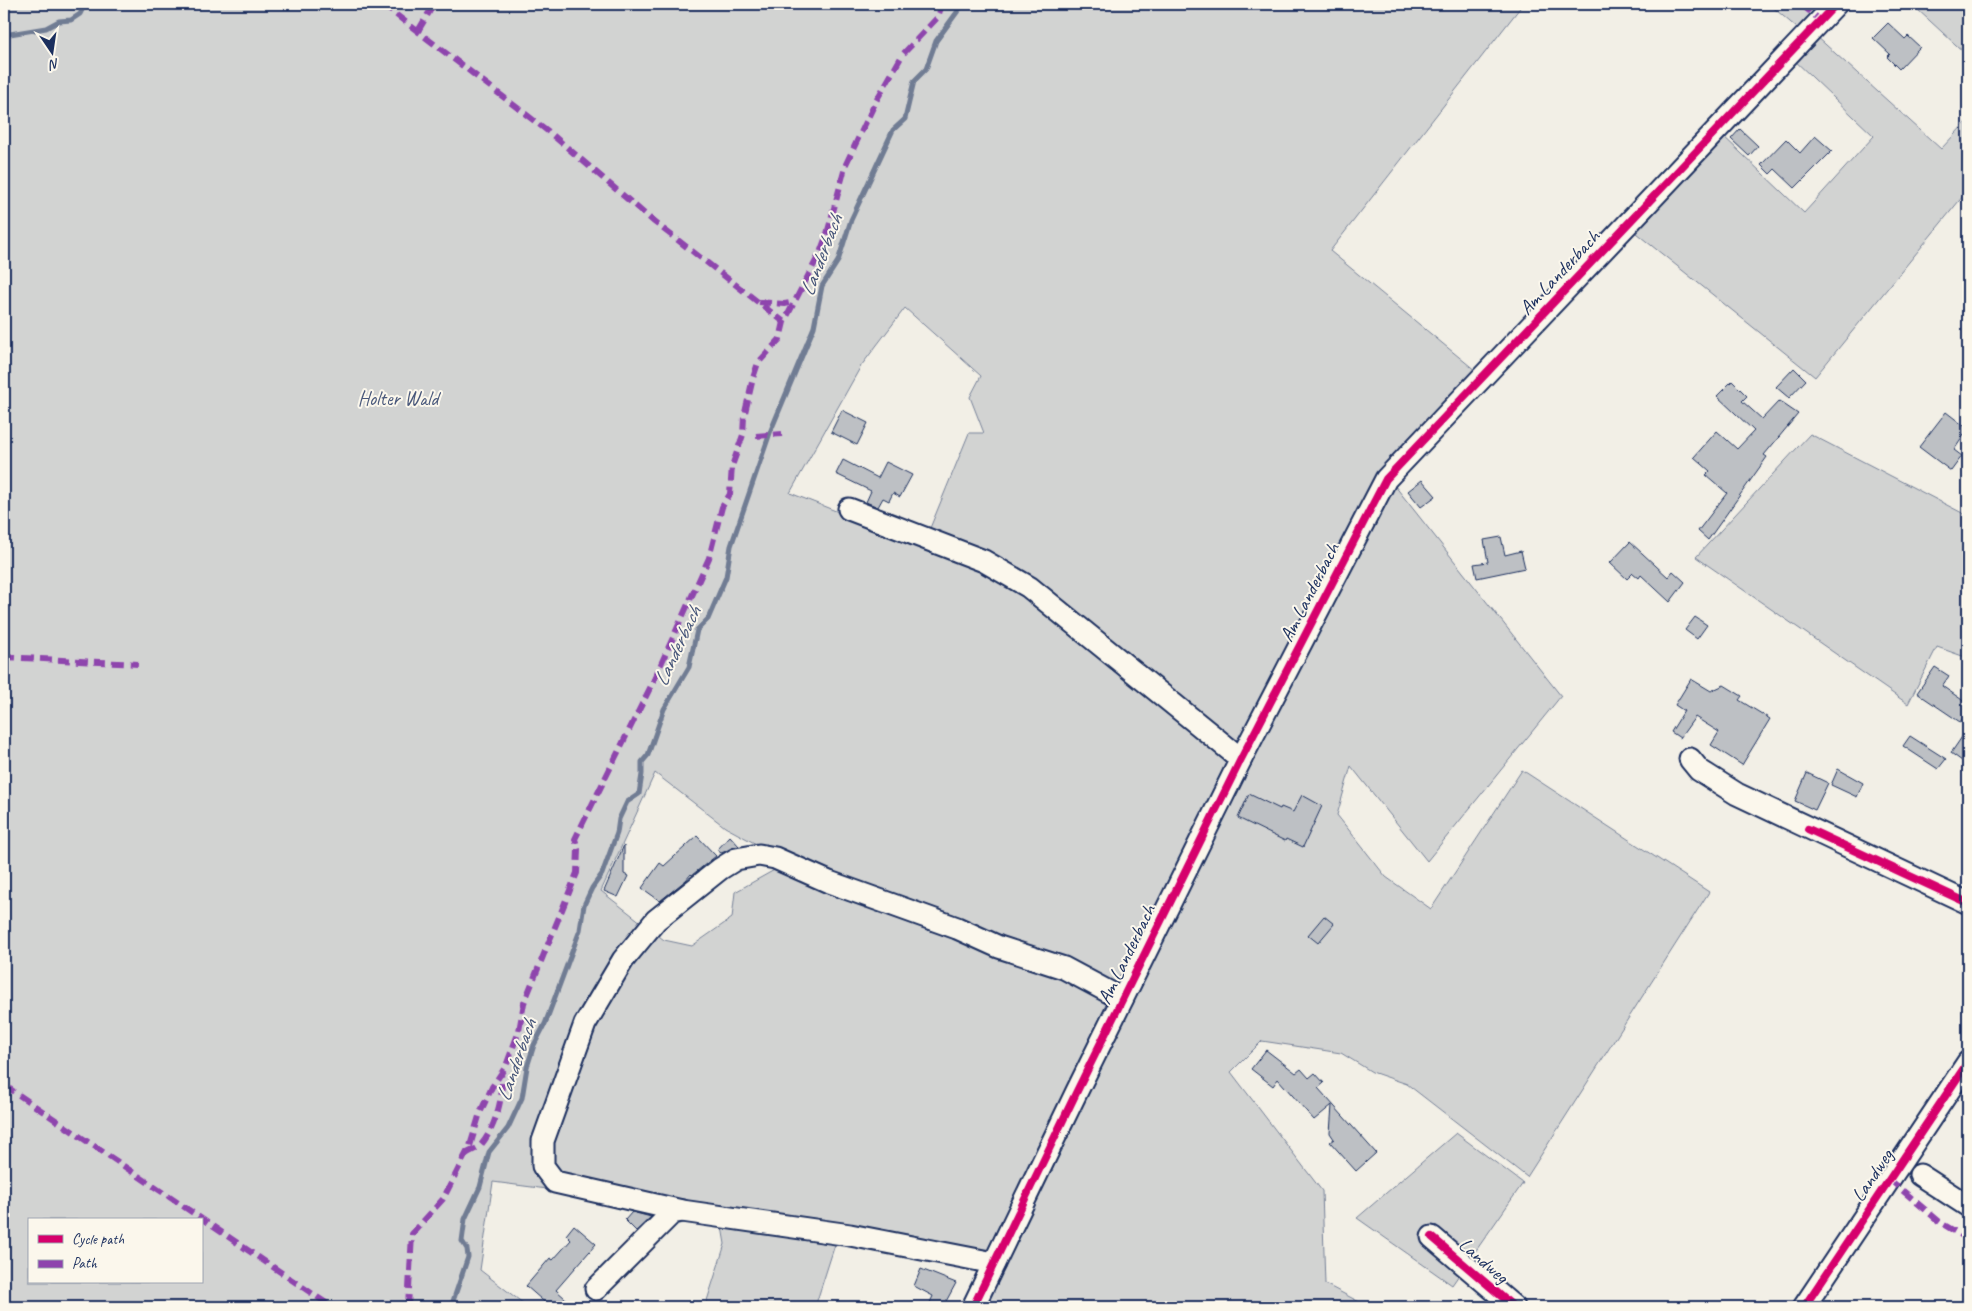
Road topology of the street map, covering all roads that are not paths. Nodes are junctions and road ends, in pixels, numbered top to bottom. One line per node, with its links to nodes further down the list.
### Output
1 (1836, 4): 3 (street, Am Landerbach)
2 (849, 509): 3 (street)
3 (1241, 759): 6 (street, Am Landerbach)
4 (1690, 759): 5 (street)
5 (1968, 904)
6 (1122, 999): 10 (street); 12 (street, Am Landerbach)
7 (1968, 1062): 16 (street, Landweg)
8 (1920, 1175): 9 (street)
9 (1968, 1206)
10 (682, 1211): 12 (street); 13 (street)
11 (1432, 1237): 15 (street, Landweg)
12 (994, 1263): 14 (street, Am Landerbach)
13 (596, 1289)
14 (973, 1307)
15 (1514, 1307)
16 (1804, 1307)

